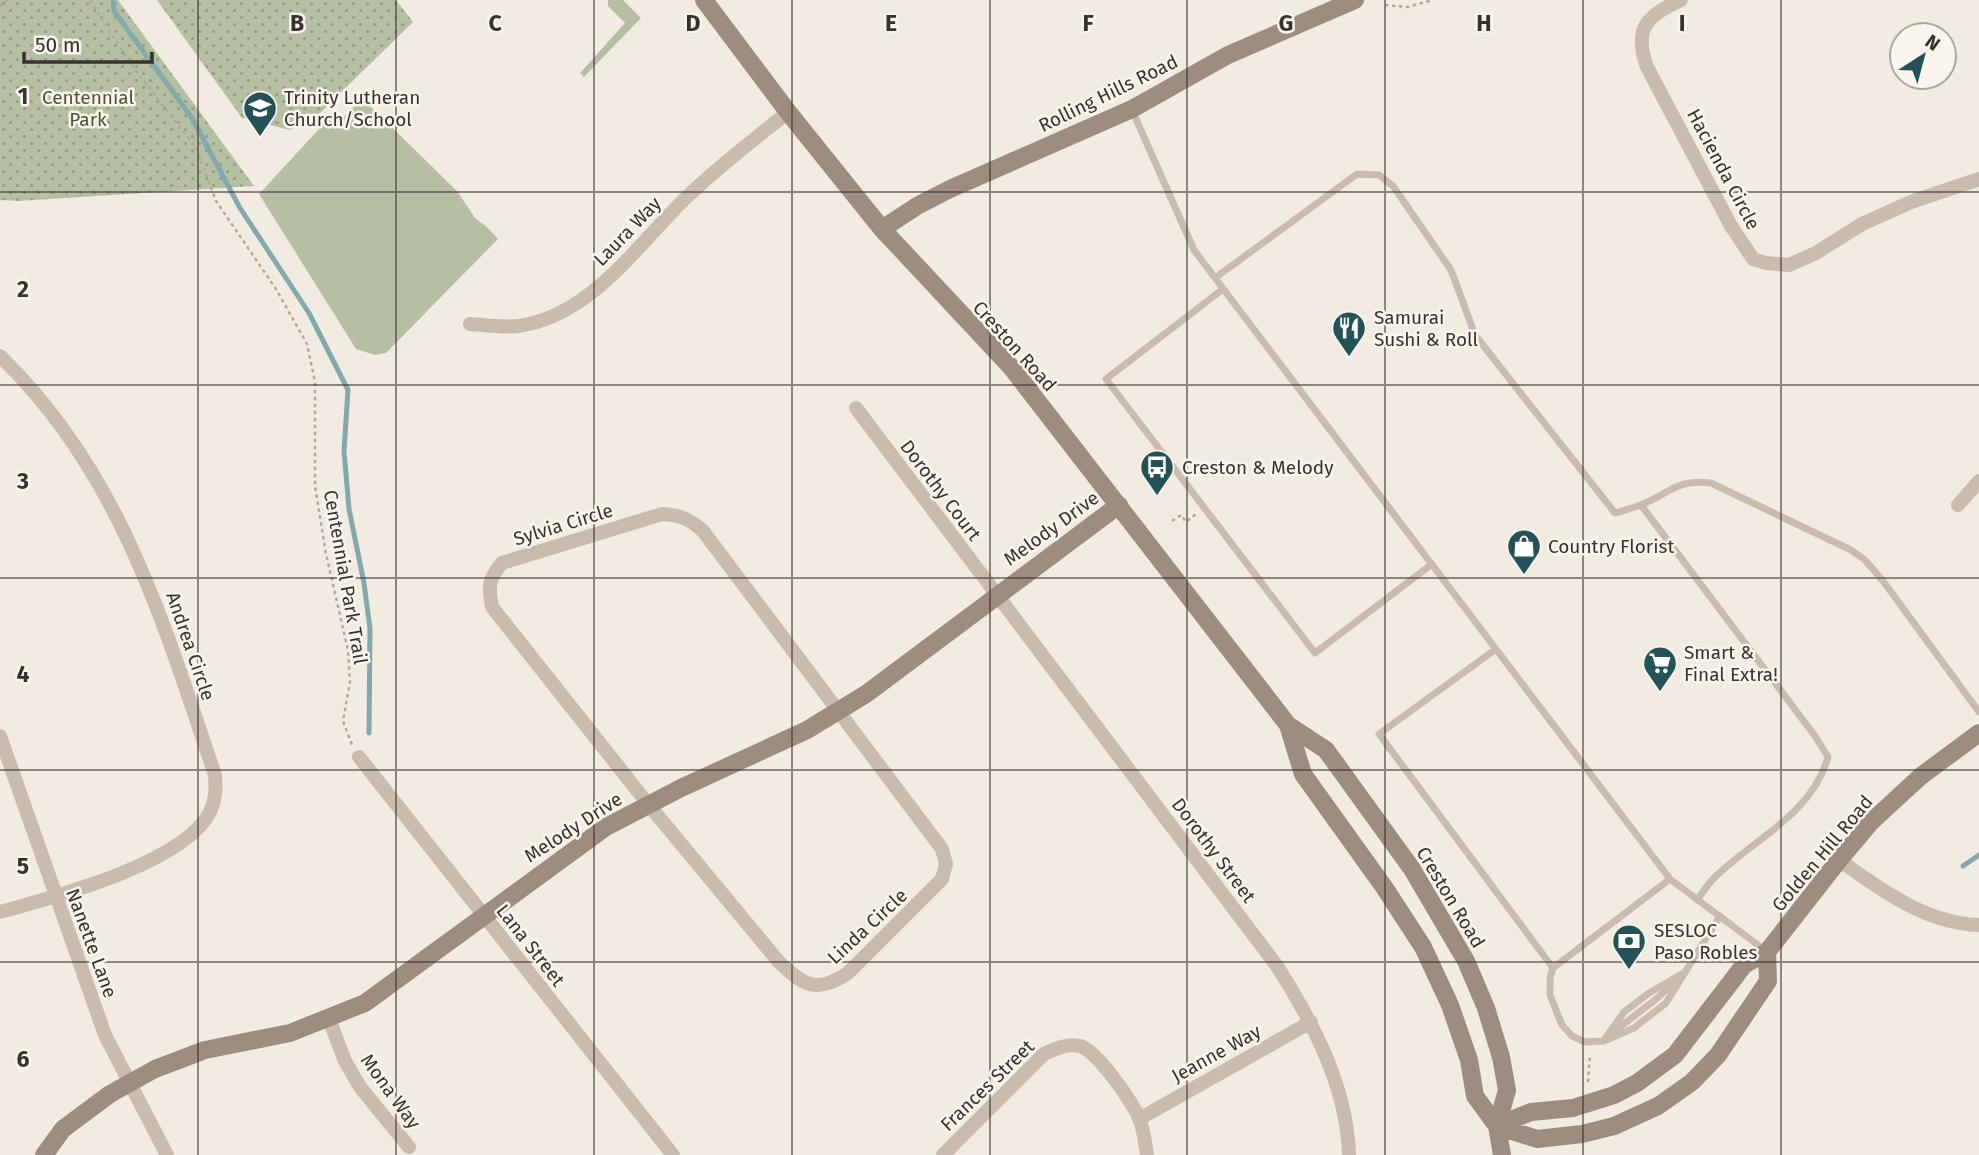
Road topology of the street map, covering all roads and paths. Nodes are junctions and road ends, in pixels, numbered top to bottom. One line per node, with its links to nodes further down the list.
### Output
1 (8, 0): 8 (path)
2 (90, 0): 32 (path, Centennial Park Trail)
3 (704, 0): 10 (main road, Creston Road)
4 (1355, 0): 9 (main road, Rolling Hills Road)
5 (1433, 0): 7 (path)
6 (1681, 0): 11 (street, Hacienda Circle)
7 (1385, 5)
8 (0, 6)
9 (1132, 109): 12 (main road, Rolling Hills Road); 13 (lane)
10 (788, 112): 12 (main road, Creston Road); 15 (street, Laura Way)
11 (1979, 179)
12 (882, 229): 19 (main road, Creston Road)
13 (1215, 278): 14 (lane); 20 (lane)
14 (1223, 289): 22 (lane); 24 (lane)
15 (470, 324)
16 (0, 356): 36 (street, Andrea Circle)
17 (856, 408): 25 (street, Dorothy Court)
18 (1979, 481): 21 (street)
19 (1119, 505): 25 (main road, Melody Drive); 29 (main road, Creston Road)
20 (1641, 505): 28 (lane); 37 (lane)
21 (1958, 505)
22 (1204, 507): 23 (path); 24 (lane)
23 (1172, 521)
24 (1432, 564): 26 (lane)
25 (996, 595): 27 (main road, Melody Drive); 46 (street, Dorothy Street)
26 (1496, 649): 35 (lane); 43 (lane)
27 (839, 710): 33 (main road, Melody Drive); 33 (street, Linda Circle); 33 (street, Sylvia Circle)
28 (1979, 712)
29 (1288, 725): 52 (main road, Creston Road); 52 (main road, Creston Road)
30 (1979, 733): 34 (main road, Golden Hill Road)
31 (0, 736): 36 (street, Nanette Lane)
32 (359, 757): 39 (street, Lana Street)
33 (648, 804): 39 (main road, Melody Drive)
34 (1839, 860): 41 (street); 42 (main road, Golden Hill Road)
35 (1670, 879): 37 (lane); 43 (lane)
36 (55, 896): 38 (street, Andrea Circle); 50 (street, Nanette Lane)
37 (1697, 900): 40 (lane)
38 (0, 912)
39 (483, 916): 45 (main road, Melody Drive); 56 (street, Lana Street)
40 (1720, 916): 42 (lane); 44 (lane)
41 (1979, 925)
42 (1767, 952): 52 (main road, Golden Hill Road); 52 (main road)
43 (1553, 968): 47 (lane)
44 (1685, 972): 47 (lane); 47 (lane)
45 (329, 1019): 50 (main road, Melody Drive); 53 (street, Mona Way)
46 (1311, 1022): 51 (street, Jeanne Way); 59 (street, Dorothy Street)
47 (1604, 1041)
48 (1591, 1045): 49 (path)
49 (1588, 1082)
50 (128, 1083): 54 (main road, Melody Drive); 55 (street, Nanette Lane)
51 (1139, 1119): 57 (street, Frances Street); 58 (street)
52 (1497, 1126): 60 (main road, Creston Road)
53 (409, 1147)
54 (44, 1155)
55 (167, 1155)
56 (673, 1155)
57 (943, 1155)
58 (1147, 1155)
59 (1349, 1155)
60 (1502, 1155)

